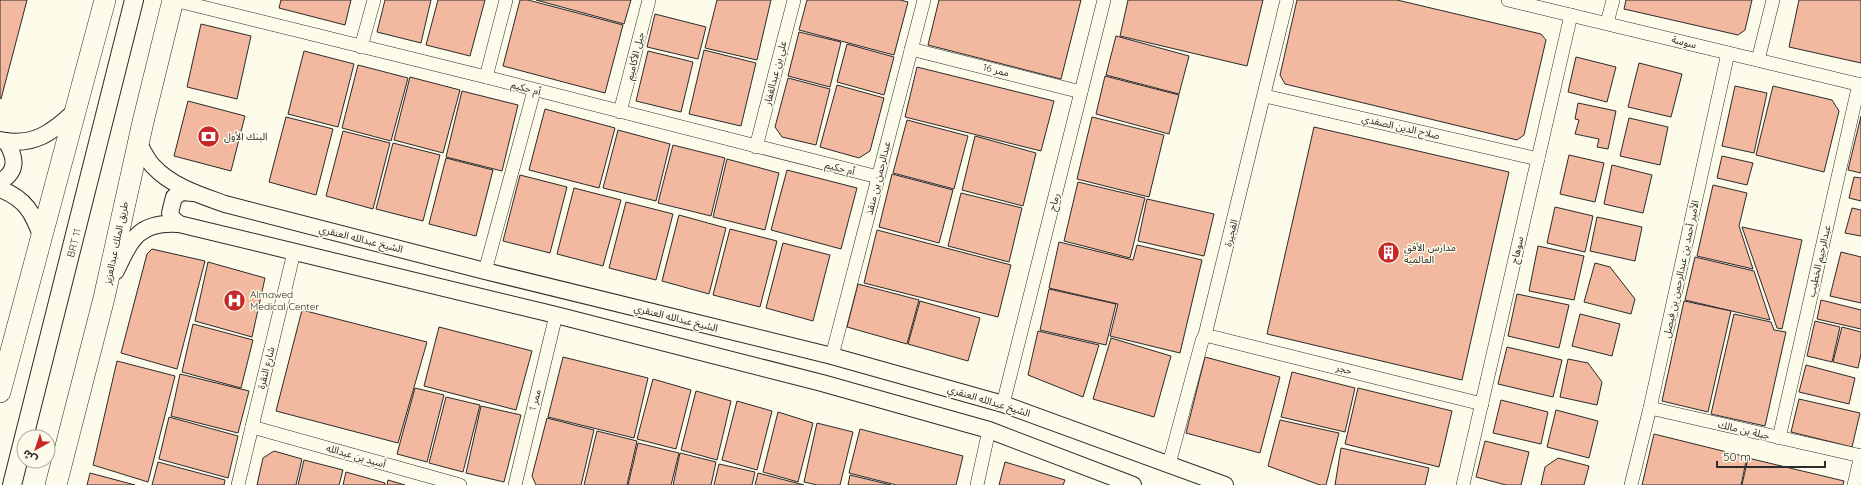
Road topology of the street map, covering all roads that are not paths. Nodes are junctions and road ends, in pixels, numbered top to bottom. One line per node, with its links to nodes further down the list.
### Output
1 (105, 0): 26 (main road)
2 (134, 0): 54 (main road, BRT 11)
3 (174, 0): 17 (street, أم حكيم); 29 (main road, طريق الملك عبدالعزيز)
4 (374, 0): 17 (street)
5 (506, 0): 21 (street)
6 (649, 0): 27 (street, جبل الأكاميم)
7 (794, 0): 30 (street, علي بن عبدالغفار)
8 (924, 0): 18 (street, عبدالرحمن بن منقذ)
9 (1104, 0): 24 (street, رماح)
10 (1287, 0): 25 (street, الفجيرة)
11 (1508, 0): 14 (street, سوسة)
12 (1613, 0): 16 (street)
13 (1773, 0): 20 (street)
14 (1529, 2): 15 (street, سوسة)
15 (1571, 15): 16 (street, سوسة); 31 (street, سوهاج)
16 (1607, 24): 19 (street, سوسة)
17 (361, 47): 21 (street, أم حكيم)
18 (912, 49): 24 (street, ممر 16); 32 (street, عبدالرحمن بن منقذ)
19 (1728, 53): 20 (street, سوسة); 48 (street, الأمير أحمد بن عبدالرحمن بن فيصل)
20 (1758, 60): 22 (street, سوسة)
21 (486, 77): 23 (street, أم حكيم)
22 (1860, 85): 51 (street, عبدالرحيم الخطيب)
23 (534, 91): 27 (street, أم حكيم); 39 (street)
24 (1081, 92): 46 (street, رماح)
25 (1265, 96): 31 (street, صلاح الدين الصفدي); 42 (street, الفجيرة)
26 (75, 111): 28 (street); 37 (main road)
27 (620, 112): 30 (street, أم حكيم)
28 (3, 141): 33 (street)
29 (138, 143): 35 (street, الشيخ عبدالله العنقري); 40 (main road, طريق الملك عبدالعزيز)
30 (756, 147): 32 (street, أم حكيم)
31 (1538, 159): 47 (street, سوهاج)
32 (878, 178): 43 (street, عبدالرحمن بن منقذ)
33 (0, 182)
34 (0, 189): 37 (street)
35 (193, 193): 36 (street); 39 (street, الشيخ عبدالله العنقري)
36 (179, 224): 38 (street); 40 (street)
37 (42, 238): 44 (main road)
38 (294, 252): 41 (street); 49 (street, شارع النقرة)
39 (485, 271): 43 (street, الشيخ عبدالله العنقري)
40 (104, 298): 55 (main road, طريق الملك عبدالعزيز)
41 (556, 315): 50 (street); 58 (street, ممر 1)
42 (1205, 335): 47 (street, حجر); 53 (street, الفجيرة)
43 (832, 356): 46 (street, الشيخ عبدالله العنقري)
44 (4, 362): 45 (main road)
45 (0, 392)
46 (1003, 404): 53 (street, الشيخ عبدالله العنقري)
47 (1482, 404): 62 (street, سوهاج)
48 (1650, 408): 51 (street, جبلة بن مالك); 63 (street, الأمير أحمد بن عبدالرحمن بن فيصل)
49 (252, 427): 56 (street, شارع النقرة); 57 (street, أسيد بن عبدالله)
50 (989, 430): 59 (street); 60 (street)
51 (1779, 438): 52 (street, جبلة بن مالك)
52 (1861, 456): 64 (street)
53 (1169, 464): 61 (street, الشيخ عبدالله العنقري)
54 (12, 485)
55 (56, 485)
56 (238, 485)
57 (456, 485)
58 (515, 485)
59 (977, 485)
60 (1133, 485)
61 (1225, 485)
62 (1463, 485)
63 (1631, 485)
64 (1854, 485)

